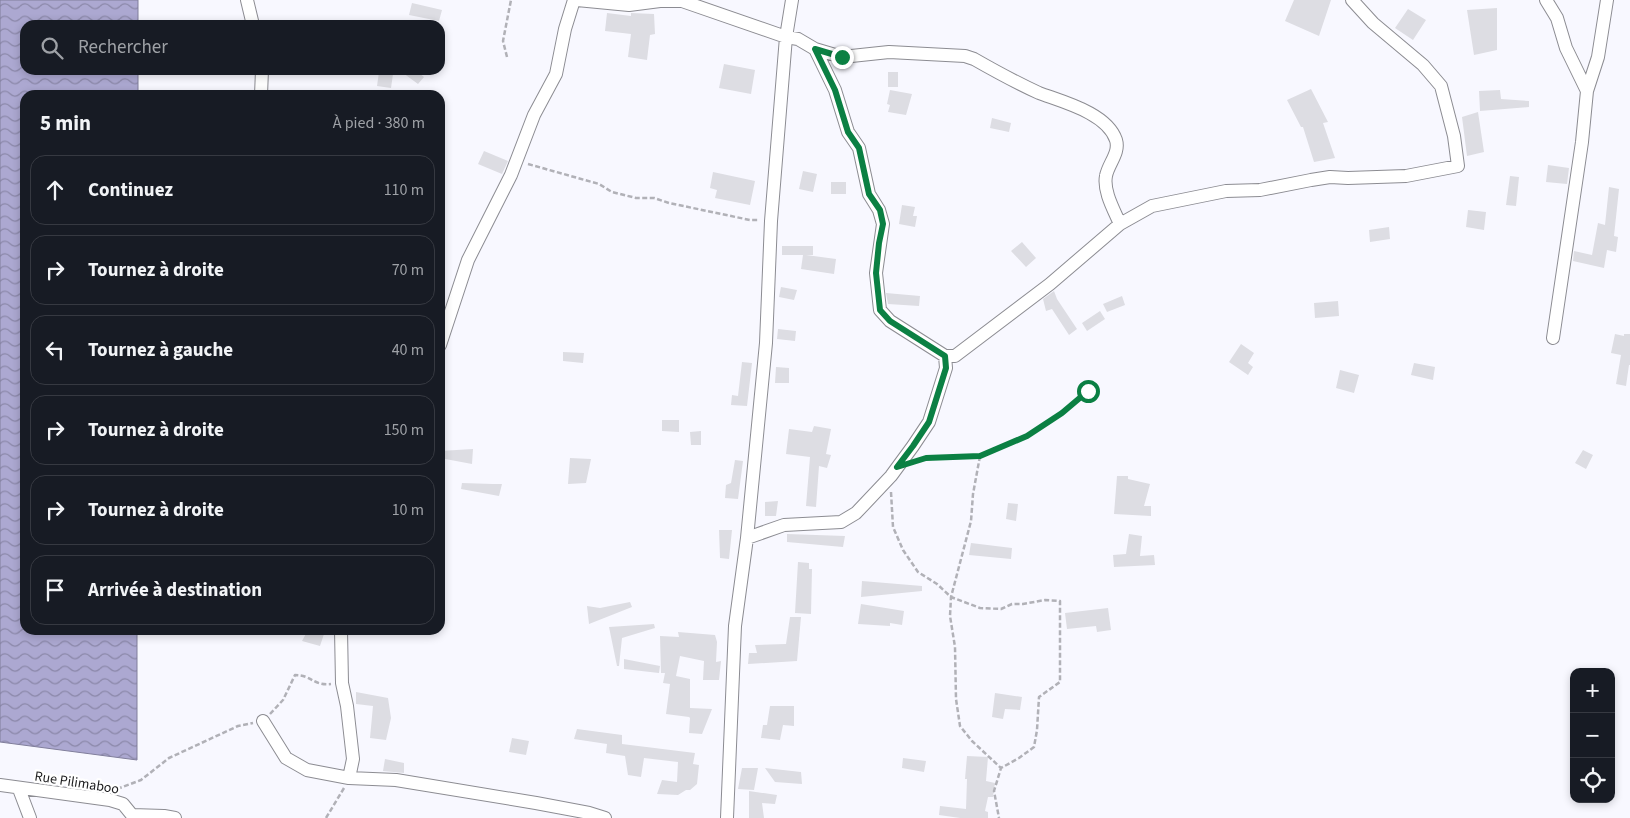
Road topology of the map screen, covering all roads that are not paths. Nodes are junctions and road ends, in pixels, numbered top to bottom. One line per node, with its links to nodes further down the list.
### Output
1 (247, 0): 7 (street)
2 (575, 0): 8 (street); 14 (street)
3 (792, 0): 8 (street)
4 (1352, 0): 13 (street)
5 (1546, 0): 12 (street)
6 (1607, 0): 12 (street)
7 (253, 20)
8 (786, 37): 9 (street); 17 (street)
9 (815, 49): 13 (street); 16 (street)
10 (262, 75): 11 (street)
11 (261, 90)
12 (1587, 91): 15 (street)
13 (1120, 224): 16 (street)
14 (445, 330)
15 (1553, 338)
16 (945, 356): 17 (street)
17 (747, 538): 27 (street)
18 (341, 635): 20 (street)
19 (263, 721): 20 (street)
20 (349, 778): 26 (street)
21 (0, 785): 22 (street, Rue Pilimaboo)
22 (19, 789): 23 (street, Rue Pilimaboo); 24 (street)
23 (132, 816): 25 (street, Rue Pilimaboo)
24 (30, 818)
25 (175, 818)
26 (605, 818)
27 (727, 818)

